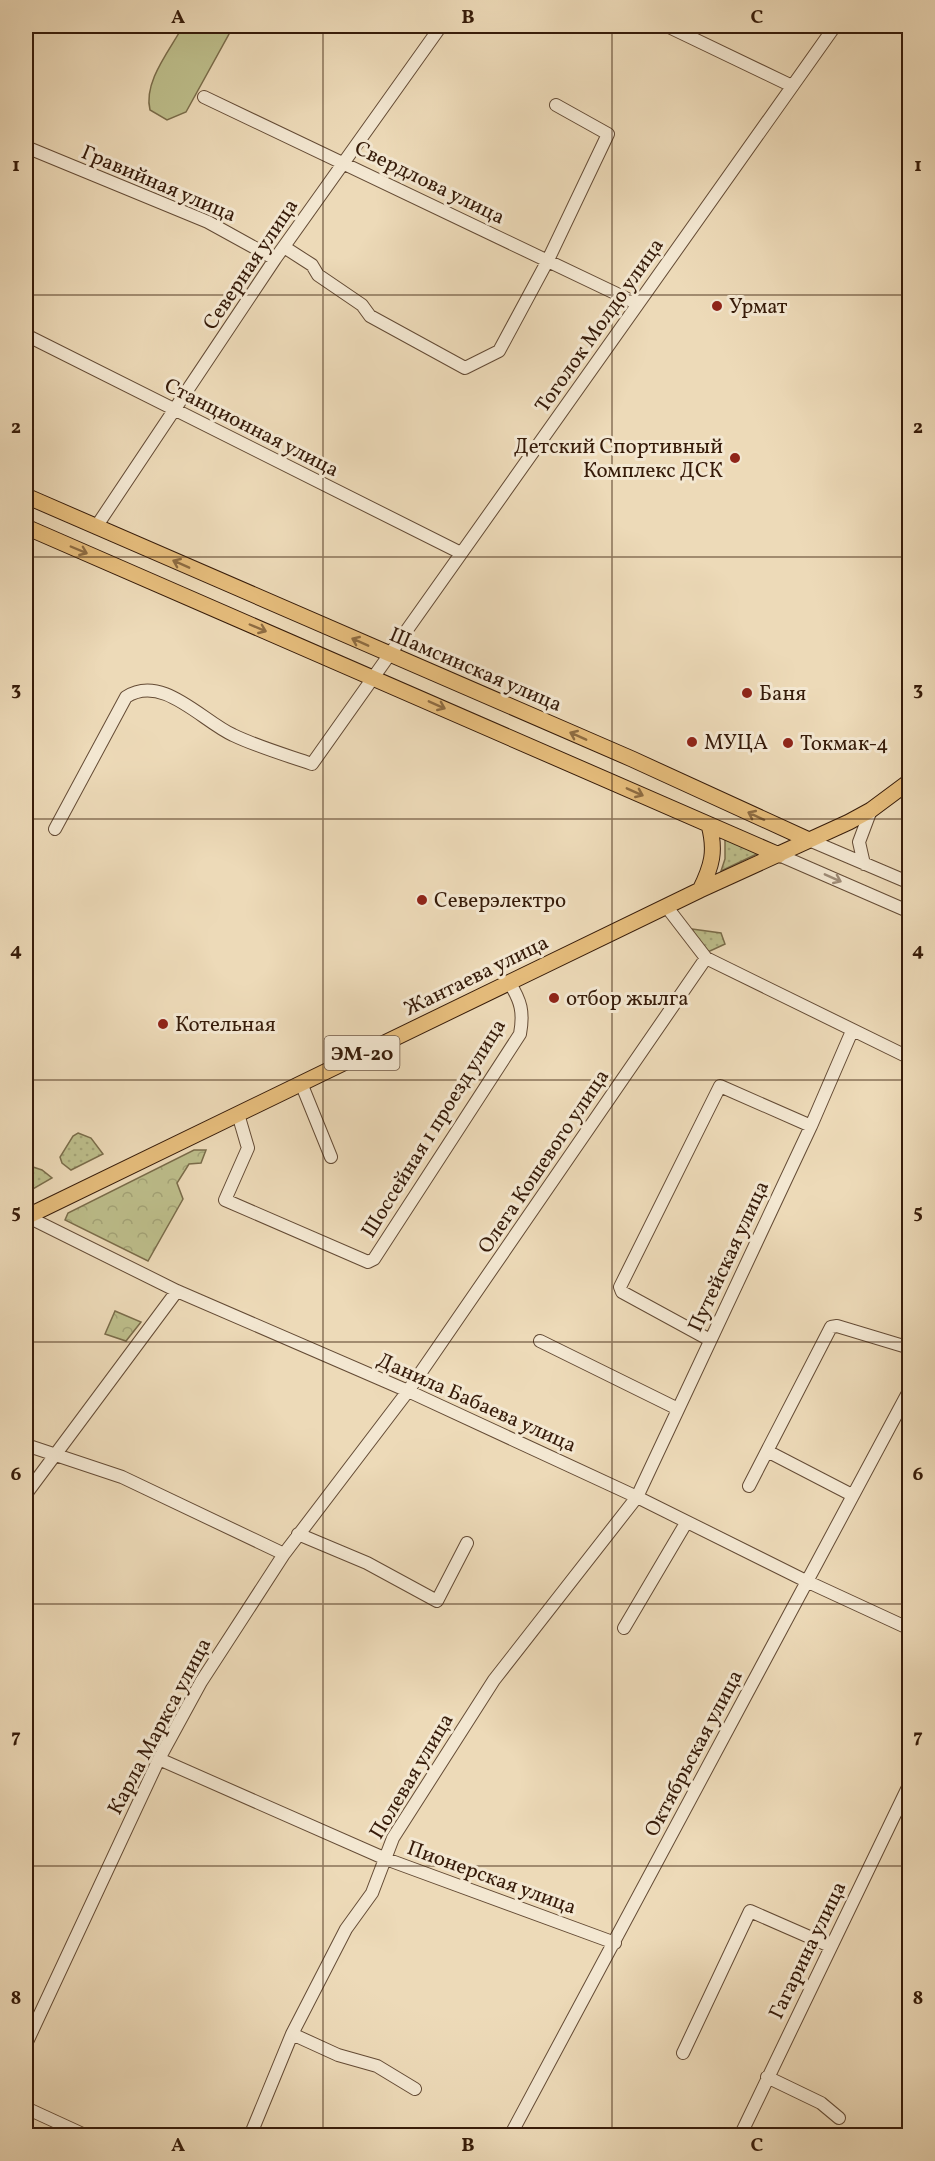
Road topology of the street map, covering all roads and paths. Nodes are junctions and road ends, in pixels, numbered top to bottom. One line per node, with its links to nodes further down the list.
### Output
1 (441, 26): 8 (street, Северная улица)
2 (668, 26): 4 (street)
3 (835, 26): 4 (street, Тоголок Молдо улица)
4 (792, 86): 12 (street, Тоголок Молдо улица)
5 (204, 97): 8 (street, Свердлова улица)
6 (556, 105): 11 (street)
7 (26, 147): 10 (street, Гравийная улица)
8 (345, 162): 9 (street, Северная улица); 11 (street, Свердлова улица)
9 (285, 246): 10 (street, Северная улица); 11 (street)
10 (275, 259): 14 (street, Северная улица)
11 (548, 261): 12 (street, Свердлова улица)
12 (638, 304): 18 (street, Тоголок Молдо улица)
13 (26, 335): 14 (street, Станционная улица)
14 (175, 410): 17 (street, Северная улица); 18 (street, Станционная улица)
15 (26, 496): 17 (main road, Шамсинская улица)
16 (26, 527): 20 (main road, one-way to 20)
17 (96, 527): 19 (main road, Шамсинская улица, one-way to 17)
18 (461, 553): 19 (street, Тоголок Молдо улица)
19 (389, 655): 20 (street, Тоголок Молдо улица); 25 (main road, Шамсинская улица, one-way to 19)
20 (373, 678): 23 (main road, one-way to 23); 24 (street, Тоголок Молдо улица)
21 (909, 781): 22 (main road, Жантаева улица / ЭМ-20)
22 (872, 810): 25 (main road, Жантаева улица / ЭМ-20); 27 (street)
23 (709, 825): 26 (main road); 29 (main road)
24 (55, 830)
25 (809, 840): 26 (main road, Жантаева улица / ЭМ-20); 27 (street, Шамсинская улица)
26 (779, 855): 29 (main road, Жантаева улица / ЭМ-20); 31 (street, one-way to 31)
27 (864, 864): 28 (street, Шамсинская улица)
28 (909, 883)
29 (699, 890): 30 (main road, Жантаева улица / ЭМ-20)
30 (666, 906): 32 (street); 33 (main road, Жантаева улица / ЭМ-20)
31 (909, 912)
32 (706, 958): 34 (street); 45 (street, Олега Кошевого улица)
33 (509, 982): 36 (main road, Жантаева улица / ЭМ-20); 37 (street, Шоссейная 1 проезд улица)
34 (852, 1031): 35 (street); 38 (street, Путейская улица)
35 (909, 1058)
36 (301, 1083): 37 (main road, Жантаева улица / ЭМ-20); 39 (street)
37 (238, 1114): 40 (main road, Жантаева улица / ЭМ-20)
38 (811, 1126): 43 (street, Путейская улица); 43 (street)
39 (331, 1157)
40 (26, 1216): 41 (street, Данила Бабаева улица)
41 (177, 1291): 45 (street, Данила Бабаева улица); 50 (street)
42 (540, 1341): 47 (street)
43 (710, 1341): 47 (street, Путейская улица)
44 (909, 1348): 49 (street)
45 (410, 1389): 54 (street, Данила Бабаева улица); 56 (street, Карла Маркса улица)
46 (909, 1389): 53 (street, Октябрьская улица)
47 (678, 1409): 54 (street, Путейская улица)
48 (26, 1445): 50 (street)
49 (767, 1451): 51 (street); 53 (street)
50 (53, 1454): 52 (street); 58 (street)
51 (749, 1486)
52 (26, 1494)
53 (852, 1495): 59 (street, Октябрьская улица)
54 (637, 1497): 55 (street, Данила Бабаева улица); 64 (street, Полевая улица)
55 (686, 1523): 59 (street, Данила Бабаева улица); 60 (street)
56 (298, 1534): 57 (street); 58 (street, Карла Маркса улица)
57 (467, 1543)
58 (284, 1554): 62 (street, Карла Маркса улица)
59 (806, 1581): 61 (street, Данила Бабаева улица); 65 (street, Октябрьская улица)
60 (624, 1628)
61 (909, 1629)
62 (159, 1759): 64 (street, Пионерская улица); 68 (street, Карла Маркса улица)
63 (909, 1783): 66 (street, Гагарина улица)
64 (386, 1859): 65 (street, Пионерская улица); 67 (street, Полевая улица)
65 (615, 1943): 76 (street, Октябрьская улица)
66 (830, 1946): 69 (street); 70 (street, Гагарина улица)
67 (292, 2034): 71 (street); 75 (street, Полевая улица)
68 (26, 2044)
69 (683, 2053)
70 (767, 2077): 73 (street); 77 (street, Гагарина улица)
71 (415, 2089)
72 (26, 2108): 74 (street)
73 (839, 2118)
74 (87, 2136)
75 (249, 2136)
76 (510, 2136)
77 (740, 2136)

